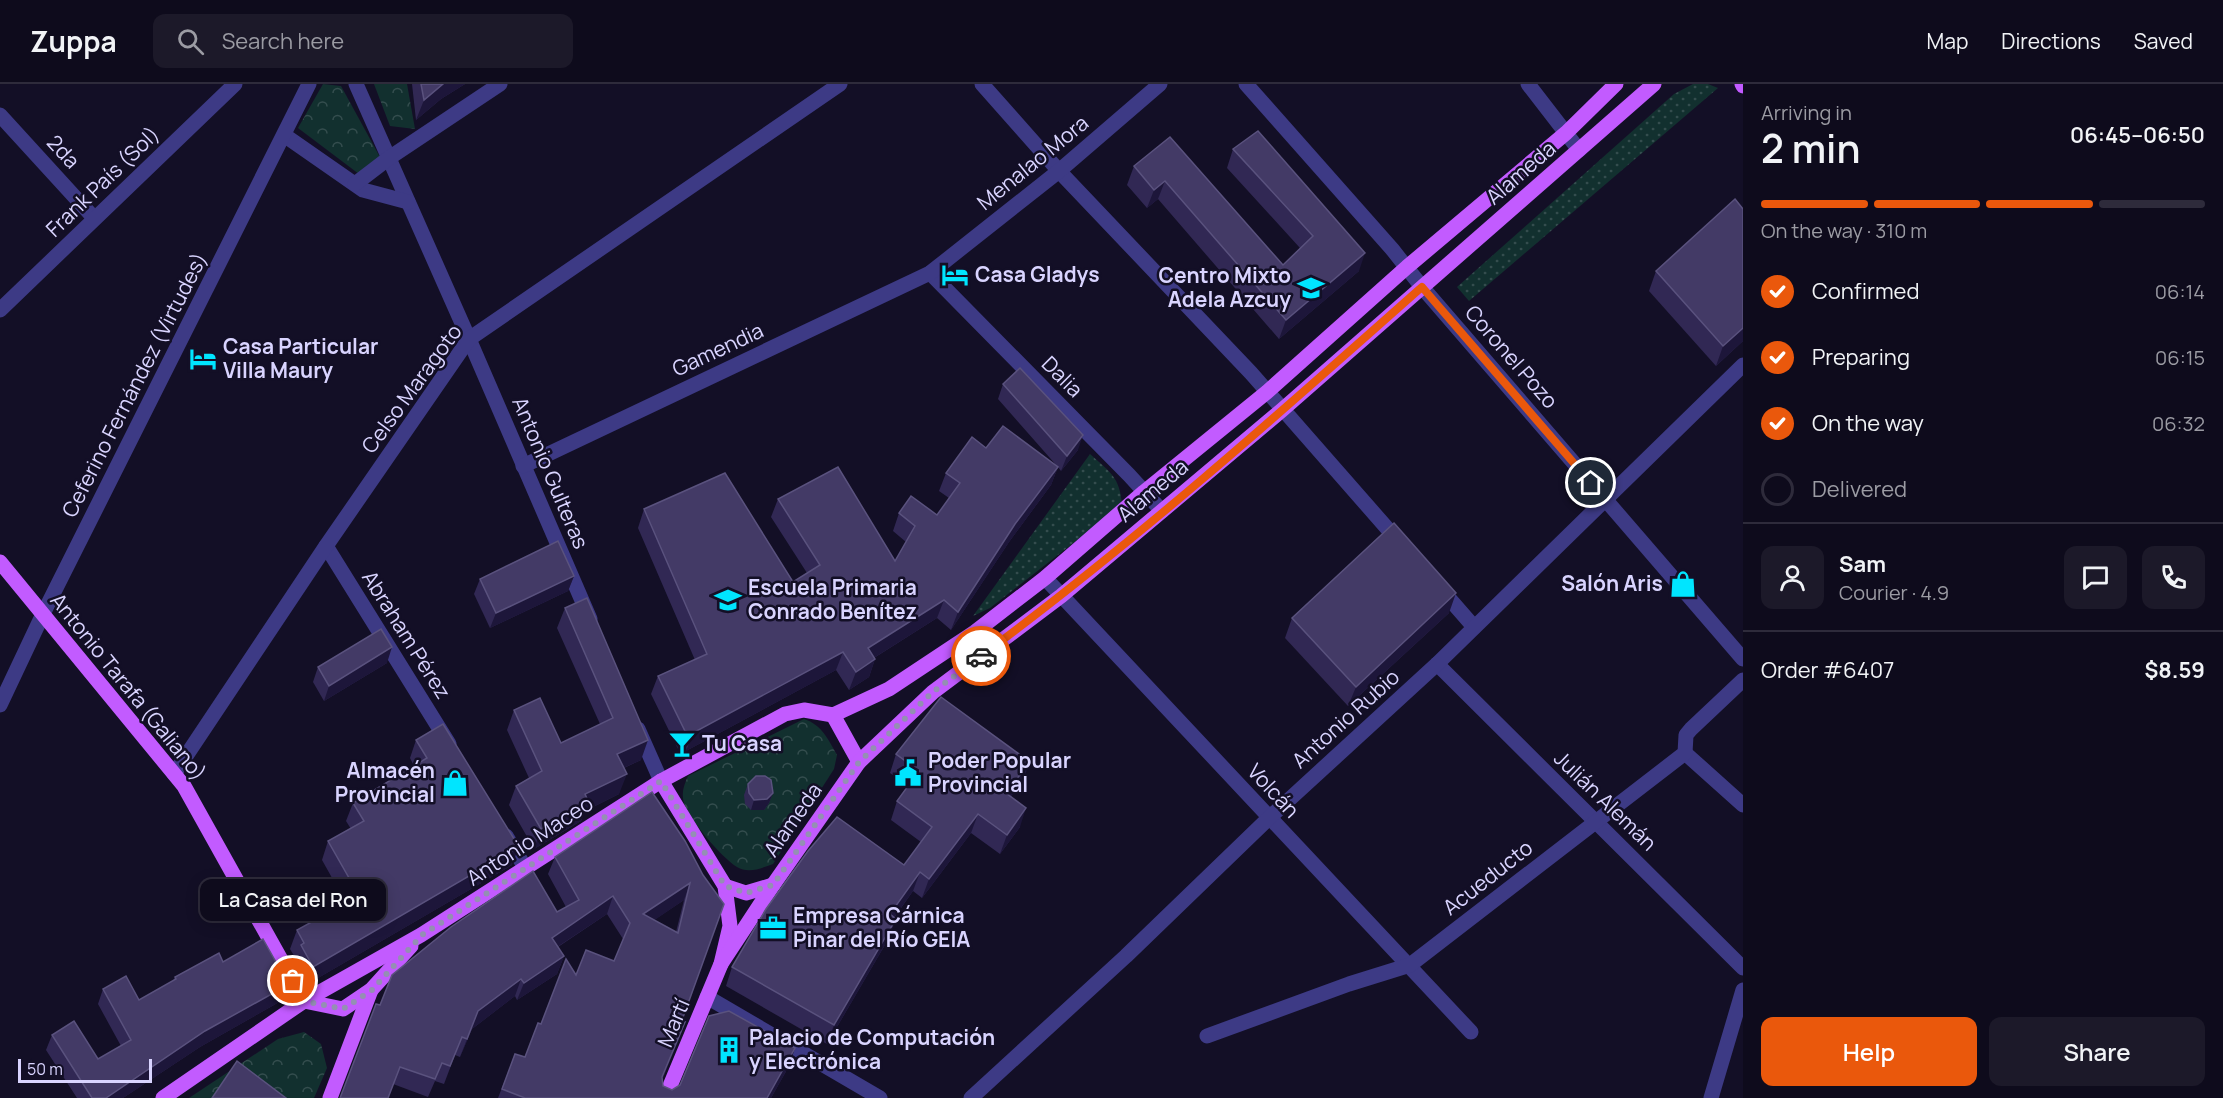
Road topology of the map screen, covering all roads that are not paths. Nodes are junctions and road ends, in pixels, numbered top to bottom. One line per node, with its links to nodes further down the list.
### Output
1 (235, 84): 21 (street, Frank País (Sol))
2 (309, 84): 15 (street, Ceferino Fernández (Virtudes))
3 (356, 84): 17 (street, Antonio Gulteras)
4 (500, 84): 17 (street)
5 (840, 84): 26 (street, Celso Maragoto)
6 (982, 84): 18 (street)
7 (1160, 84): 18 (street, Menalao Mora)
8 (1246, 84): 22 (street, Coronel Pozo)
9 (1528, 84): 14 (street)
10 (1616, 84): 14 (main road, Alameda)
11 (1626, 84): 14 (main road)
12 (1654, 84): 16 (main road, Alameda)
13 (0, 115): 21 (street, 2da)
14 (1571, 128): 16 (street); 22 (main road, Alameda)
15 (284, 135): 19 (street); 40 (street, Ceferino Fernández (Virtudes))
16 (1579, 150): 24 (main road, Alameda)
17 (389, 158): 19 (street); 20 (street, Antonio Gulteras)
18 (1059, 171): 23 (street, Menalao Mora); 28 (street)
19 (355, 184): 20 (street)
20 (408, 202): 26 (street, Antonio Gulteras)
21 (94, 218): 25 (street, Frank País (Sol))
22 (1407, 267): 24 (street, Coronel Pozo); 28 (main road, Alameda)
23 (930, 273): 30 (street, Gamendia); 31 (street, Dalia)
24 (1422, 287): 29 (main road, Alameda); 32 (street, Coronel Pozo)
25 (0, 310)
26 (470, 339): 30 (street, Antonio Gulteras); 34 (street, Celso Maragoto)
27 (1743, 366): 32 (street, Antonio Rubio)
28 (1267, 392): 29 (street); 31 (main road, Alameda)
29 (1282, 410): 33 (main road, Alameda); 35 (street)
30 (523, 465): 42 (street, Antonio Gulteras)
31 (1144, 492): 33 (street, Dalia); 38 (main road, Alameda)
32 (1605, 500): 41 (street, Antonio Rubio); 43 (street, Coronel Pozo)
33 (1162, 511): 39 (main road, Alameda)
34 (326, 546): 50 (street, Abraham Pérez); 52 (street, Celso Maragoto)
35 (1412, 557)
36 (0, 562): 40 (main road, Antonio Tarafa (Galiano))
37 (1428, 574): 41 (street)
38 (1046, 578): 39 (street, Volcán); 47 (main road, Alameda)
39 (1061, 596): 51 (main road, Alameda); 56 (street, Volcán)
40 (43, 614): 46 (street, Ceferino Fernández (Virtudes)); 52 (main road, Antonio Tarafa (Galiano))
41 (1474, 627): 44 (street, Antonio Rubio)
42 (594, 629)
43 (1743, 658)
44 (1437, 664): 56 (street, Antonio Rubio); 57 (street, Julián Alemán)
45 (1743, 680): 49 (street)
46 (0, 705)
47 (833, 715): 51 (main road); 53 (main road)
48 (632, 716): 53 (street)
49 (1685, 753): 54 (street); 57 (street, Acueducto)
50 (458, 758)
51 (859, 762): 59 (main road, Alameda)
52 (174, 774): 68 (main road, Antonio Tarafa (Galiano))
53 (661, 781): 58 (main road, Antonio Maceo); 60 (main road)
54 (1743, 805)
55 (495, 818): 58 (street)
56 (1269, 818): 63 (street, Volcán); 75 (street, Antonio Rubio)
57 (1595, 822): 63 (street, Acueducto); 64 (street, Julián Alemán)
58 (526, 869): 61 (main road, Antonio Maceo)
59 (773, 885): 60 (main road); 62 (main road, Alameda)
60 (725, 886): 62 (main road)
61 (422, 935): 65 (main road, Antonio Maceo); 68 (main road, Antonio Maceo)
62 (721, 964): 67 (main road, Martí)
63 (1410, 965): 69 (street, Volcán); 70 (street, Acueducto)
64 (1743, 968)
65 (372, 990): 68 (main road, Antonio Maceo); 72 (main road)
66 (1743, 990): 76 (street)
67 (707, 997): 73 (main road, Martí); 74 (street)
68 (304, 1001): 71 (main road, Antonio Maceo)
69 (1471, 1032)
70 (1207, 1036)
71 (163, 1098)
72 (330, 1098)
73 (665, 1098)
74 (880, 1098)
75 (971, 1098)
76 (1711, 1098)

